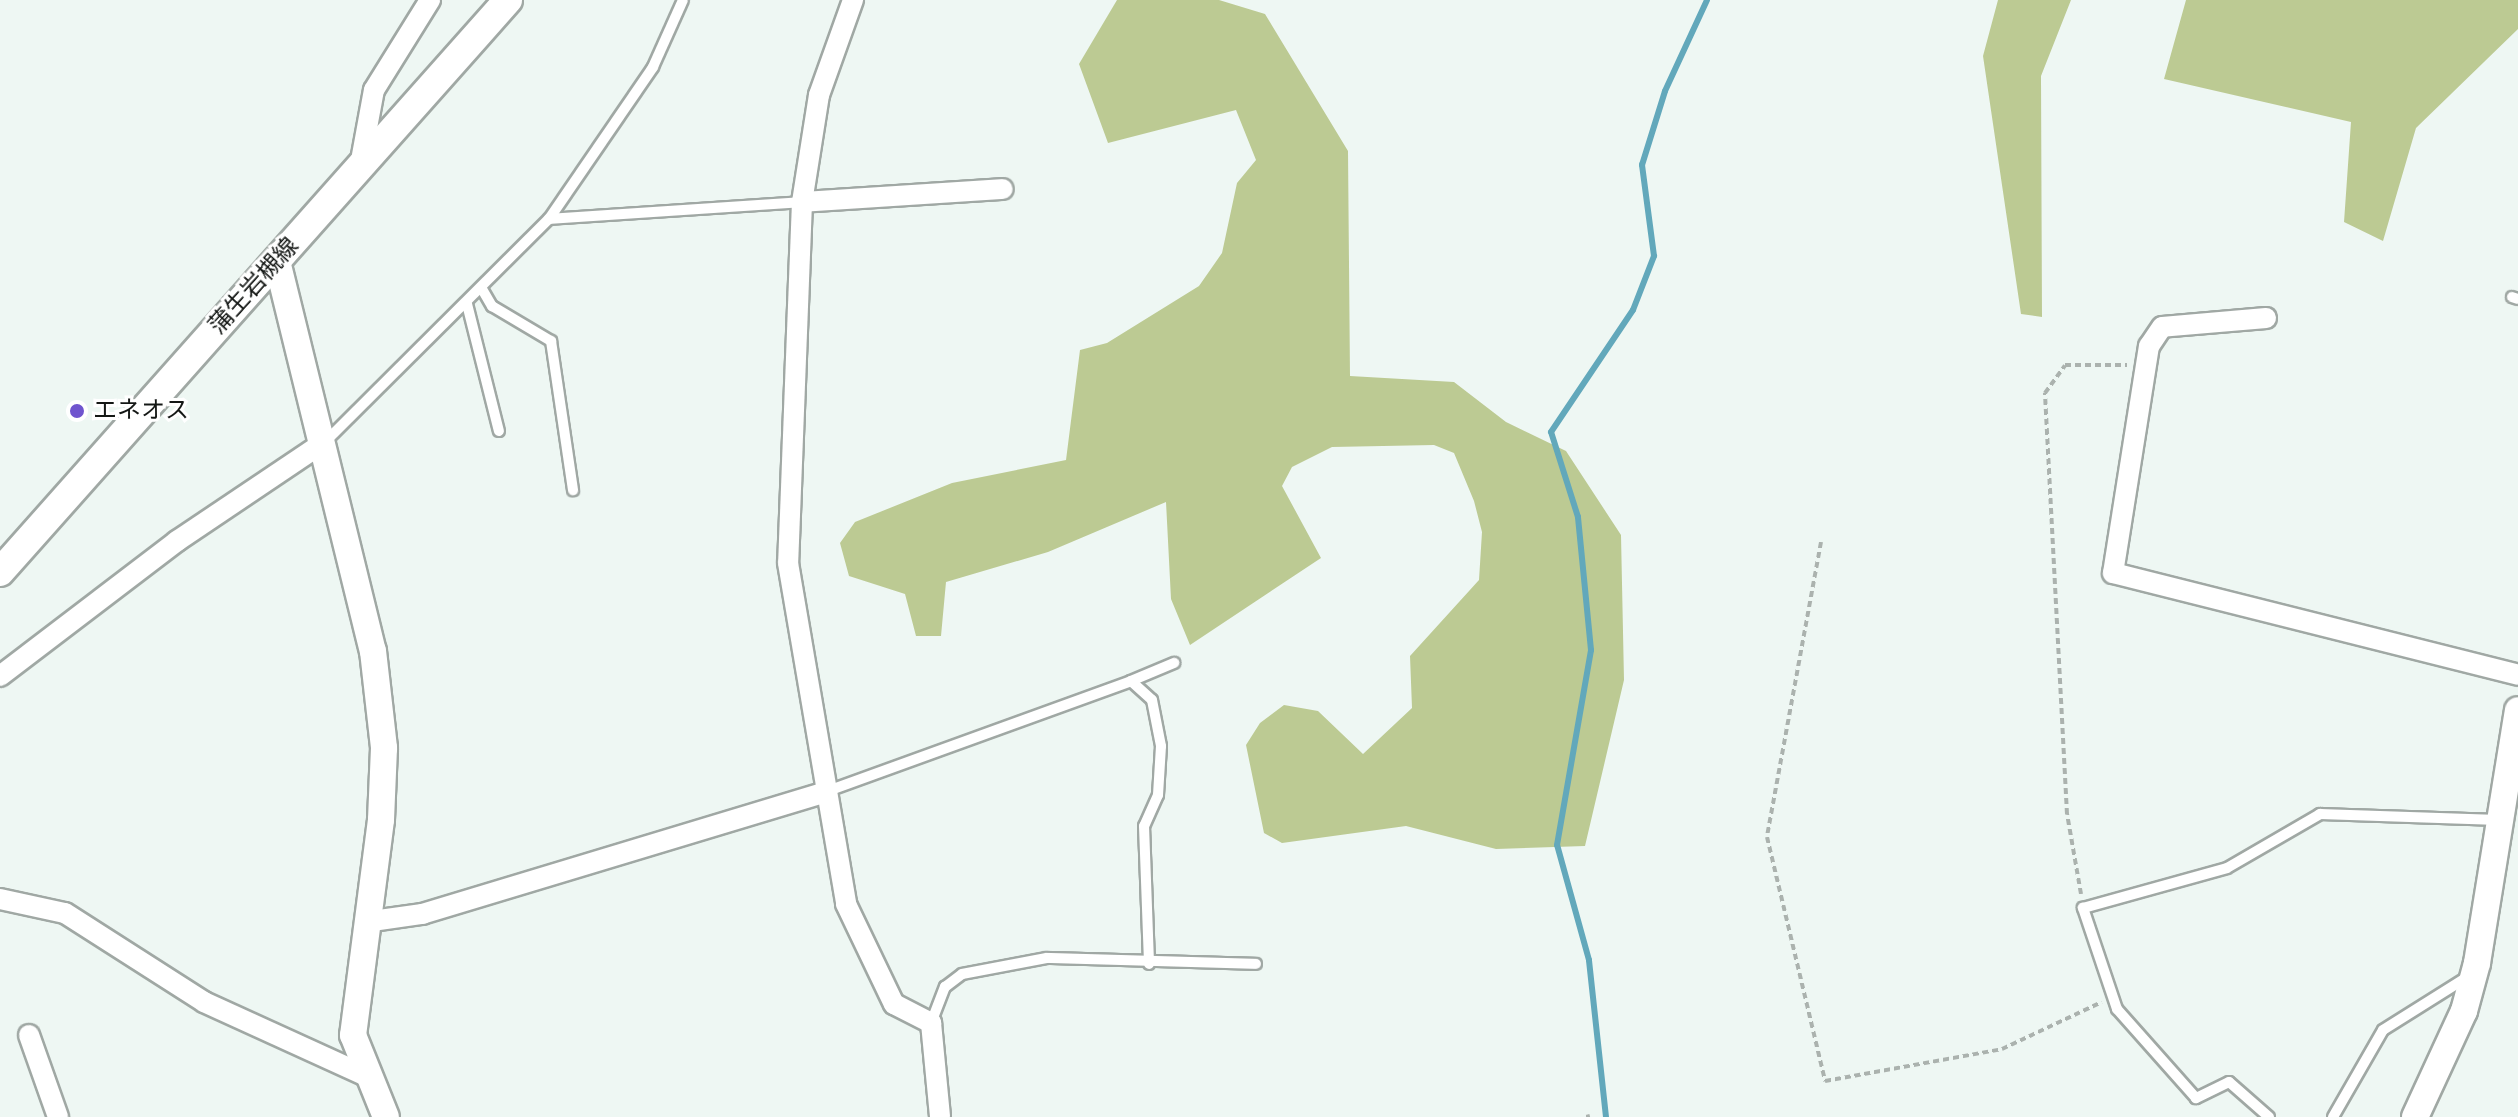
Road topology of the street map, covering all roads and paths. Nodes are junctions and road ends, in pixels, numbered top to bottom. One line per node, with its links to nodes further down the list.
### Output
1 (430, 0): 5 (street)
2 (508, 0): 5 (main road, 蒲生岩槻線)
3 (683, 0): 8 (lane)
4 (853, 0): 7 (street)
5 (360, 166): 9 (main road, 蒲生岩槻線)
6 (1003, 189): 7 (street)
7 (802, 202): 8 (lane); 24 (street)
8 (549, 219): 10 (lane)
9 (277, 261): 15 (street); 18 (main road, 蒲生岩槻線)
10 (482, 289): 11 (lane); 16 (lane)
11 (467, 304): 14 (lane); 15 (lane)
12 (2266, 318): 13 (street)
13 (2146, 366): 20 (street); 27 (path)
14 (499, 431)
15 (323, 443): 21 (street); 28 (street)
16 (573, 490)
17 (1821, 542): 32 (path)
18 (0, 572)
19 (1174, 663): 22 (lane)
20 (2518, 675)
21 (0, 676)
22 (1131, 681): 24 (lane); 29 (lane)
23 (2518, 710): 25 (street)
24 (824, 793): 28 (street); 33 (street)
25 (2499, 820): 27 (lane); 31 (street)
26 (0, 899): 35 (street)
27 (2083, 908): 32 (lane)
28 (365, 922): 35 (street)
29 (1149, 964): 30 (lane); 33 (lane)
30 (1256, 964)
31 (2474, 973): 40 (lane); 41 (street)
32 (2111, 997): 39 (lane)
33 (931, 1023): 38 (street)
34 (29, 1035): 36 (street)
35 (364, 1075): 37 (street)
36 (58, 1117)
37 (386, 1117)
38 (940, 1117)
39 (2269, 1117)
40 (2333, 1117)
41 (2415, 1117)

